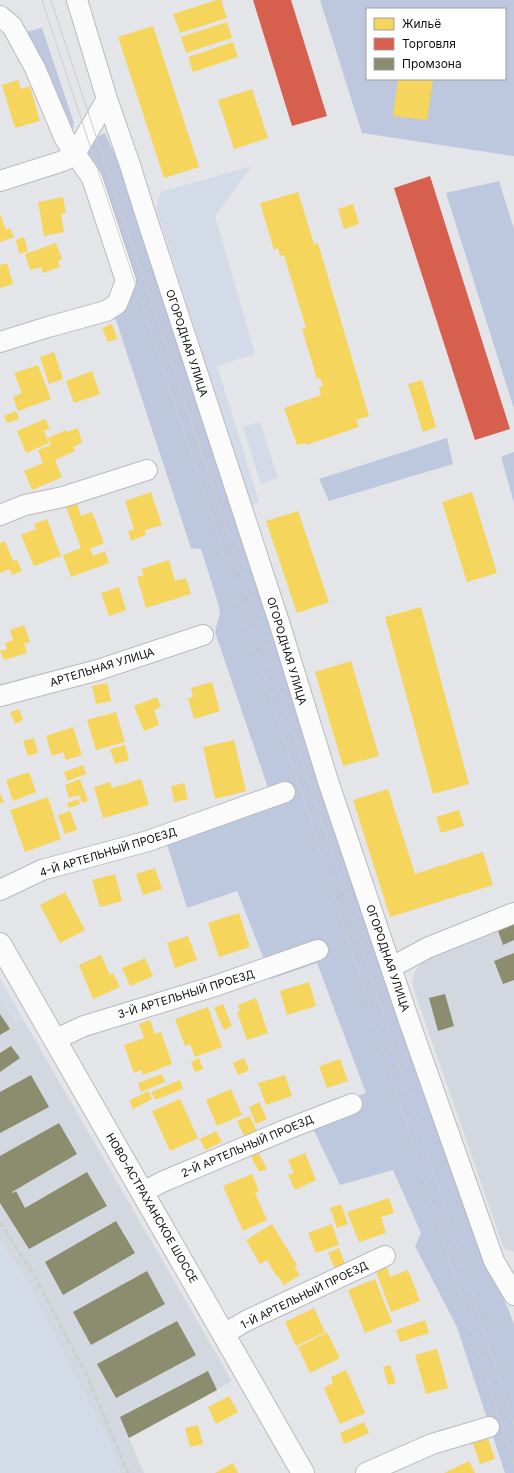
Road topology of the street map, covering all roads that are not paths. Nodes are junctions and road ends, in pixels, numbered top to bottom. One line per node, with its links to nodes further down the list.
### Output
1 (77, 0): 3 (street, ОГОРОДНАЯ УЛИЦА)
2 (0, 16): 4 (street)
3 (107, 99): 4 (street); 16 (street, ОГОРОДНАЯ УЛИЦА)
4 (75, 154): 5 (street); 6 (street)
5 (0, 181)
6 (0, 342)
7 (147, 470): 8 (street)
8 (0, 515)
9 (203, 635): 10 (street, АРТЕЛЬНАЯ УЛИЦА)
10 (0, 696)
11 (284, 792): 12 (street, 4-Й АРТЕЛЬНЫЙ ПРОЕЗД)
12 (0, 890)
13 (514, 913): 16 (street)
14 (0, 944): 17 (main road, НОВО-АСТРАХАНСКОЕ ШОССЕ)
15 (318, 950): 17 (street, 3-Й АРТЕЛЬНЫЙ ПРОЕЗД)
16 (392, 967): 21 (street, ОГОРОДНАЯ УЛИЦА)
17 (54, 1040): 19 (main road, НОВО-АСТРАХАНСКОЕ ШОССЕ)
18 (352, 1104): 19 (street, 2-Й АРТЕЛЬНЫЙ ПРОЕЗД)
19 (143, 1192): 22 (main road, НОВО-АСТРАХАНСКОЕ ШОССЕ)
20 (386, 1256): 22 (street, 1-Й АРТЕЛЬНЫЙ ПРОЕЗД)
21 (514, 1295)
22 (224, 1334): 24 (main road, НОВО-АСТРАХАНСКОЕ ШОССЕ)
23 (489, 1427): 25 (street)
24 (303, 1473)
25 (366, 1473)

